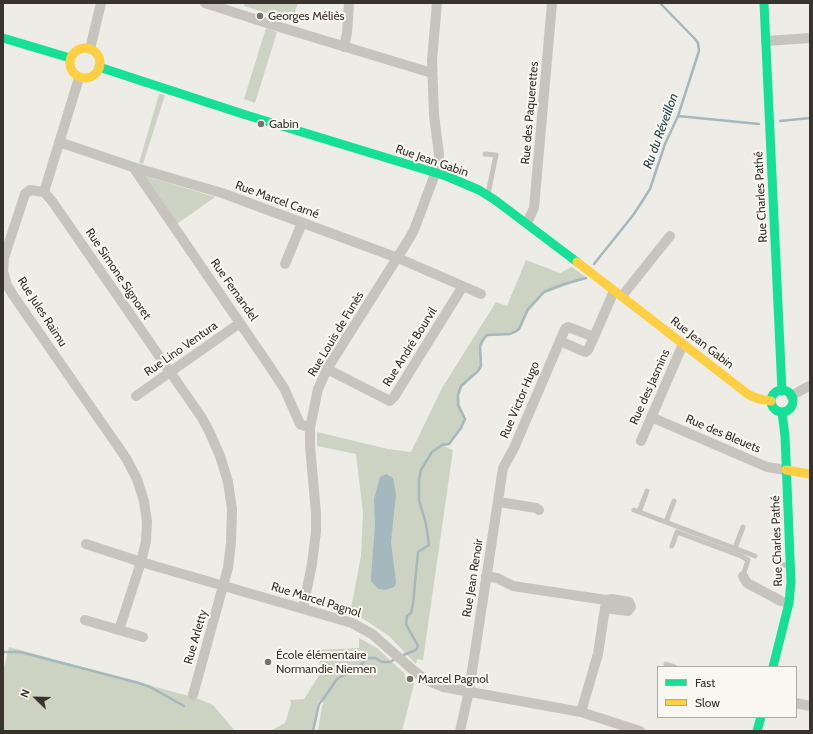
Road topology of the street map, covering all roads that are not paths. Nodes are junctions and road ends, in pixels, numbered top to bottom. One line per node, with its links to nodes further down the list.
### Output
1 (101, 3): 11 (street)
2 (205, 3): 10 (street)
3 (349, 3): 10 (street)
4 (437, 3): 14 (street, Rue Louis de Funès)
5 (552, 3): 23 (street, Rue des Paquerettes)
6 (764, 3): 9 (street, Rue Charles Pathé)
7 (3, 38): 12 (street)
8 (810, 38): 9 (street)
9 (766, 40): 37 (street, Rue Charles Pathé)
10 (344, 46): 14 (street)
11 (90, 49): 12 (street); 13 (street)
12 (70, 58): 15 (street)
13 (100, 67): 15 (street); 19 (street, Rue Jean Gabin)
14 (432, 72): 19 (street, Rue Louis de Funès)
15 (79, 78): 16 (street)
16 (59, 142): 18 (street, Rue Marcel Carné); 20 (street)
17 (485, 154): 21 (lane)
18 (133, 167): 22 (street, Rue Marcel Carné); 30 (street, Rue Fernandel)
19 (434, 177): 21 (street, Rue Jean Gabin); 25 (street, Rue Louis de Funès)
20 (44, 192): 35 (street, Rue Simone Signoret); 58 (street, Rue Jules Raimu)
21 (488, 195): 23 (street, Rue Jean Gabin)
22 (302, 223): 25 (street, Rue Marcel Carné); 26 (street)
23 (527, 224): 28 (street, Rue Jean Gabin)
24 (670, 236): 28 (street)
25 (398, 258): 27 (street, Rue Marcel Carné); 34 (street, Rue Louis de Funès)
26 (285, 264)
27 (463, 286): 29 (street, Rue Marcel Carné); 34 (street, Rue André Bourvil)
28 (618, 293): 31 (street); 33 (street, Rue Jean Gabin)
29 (481, 294)
30 (240, 323): 35 (street, Rue Lino Ventura); 43 (street, Rue Fernandel)
31 (594, 337): 32 (street, Rue Victor Hugo); 32 (street)
32 (560, 341): 45 (street, Rue Victor Hugo)
33 (683, 344): 40 (street, Rue Jean Gabin); 42 (street, Rue des Jasmins)
34 (327, 369): 43 (street, Rue Louis de Funès)
35 (170, 372): 38 (street, Rue Lino Ventura); 63 (street, Rue Simone Signoret)
36 (810, 386): 39 (street)
37 (782, 390): 39 (street); 40 (street)
38 (136, 396)
39 (791, 396): 41 (street)
40 (771, 401): 41 (street)
41 (782, 412): 46 (street, Rue Charles Pathé)
42 (651, 417): 44 (street, Rue des Jasmins); 46 (street, Rue des Bleuets)
43 (310, 428): 65 (street, Rue Louis de Funès)
44 (640, 441)
45 (503, 468): 50 (street, Rue Jean Renoir)
46 (786, 470): 47 (street); 60 (street, Rue Charles Pathé)
47 (810, 474)
48 (647, 491): 52 (lane)
49 (674, 501): 52 (lane)
50 (499, 502): 51 (street); 61 (street, Rue Jean Renoir)
51 (539, 510)
52 (666, 522): 56 (lane)
53 (743, 527): 56 (lane)
54 (86, 544): 58 (street, Rue Marcel Pagnol)
55 (672, 546): 62 (lane)
56 (735, 548): 57 (lane)
57 (755, 556)
58 (141, 562): 63 (street, Rue Marcel Pagnol); 67 (street)
59 (774, 562): 60 (lane)
60 (791, 566): 64 (street, Rue Charles Pathé)
61 (486, 576): 72 (street, Rue Jean Renoir); 76 (street)
62 (743, 576): 64 (street)
63 (224, 586): 65 (street, Rue Marcel Pagnol); 73 (street, Rue Arletty)
64 (789, 603): 71 (street, Rue Charles Pathé)
65 (303, 608): 72 (street, Rue Marcel Pagnol)
66 (86, 620): 67 (street)
67 (119, 630): 68 (street)
68 (143, 637)
69 (666, 664): 70 (lane)
70 (672, 666)
71 (773, 666)
72 (470, 691): 76 (street, Rue Marcel Pagnol); 78 (street, Rue Jean Renoir)
73 (194, 695)
74 (797, 703): 75 (street)
75 (810, 706)
76 (581, 712): 79 (street, Rue Marcel Pagnol)
77 (761, 718): 80 (street)
78 (460, 731)
79 (637, 731)
80 (757, 731)

